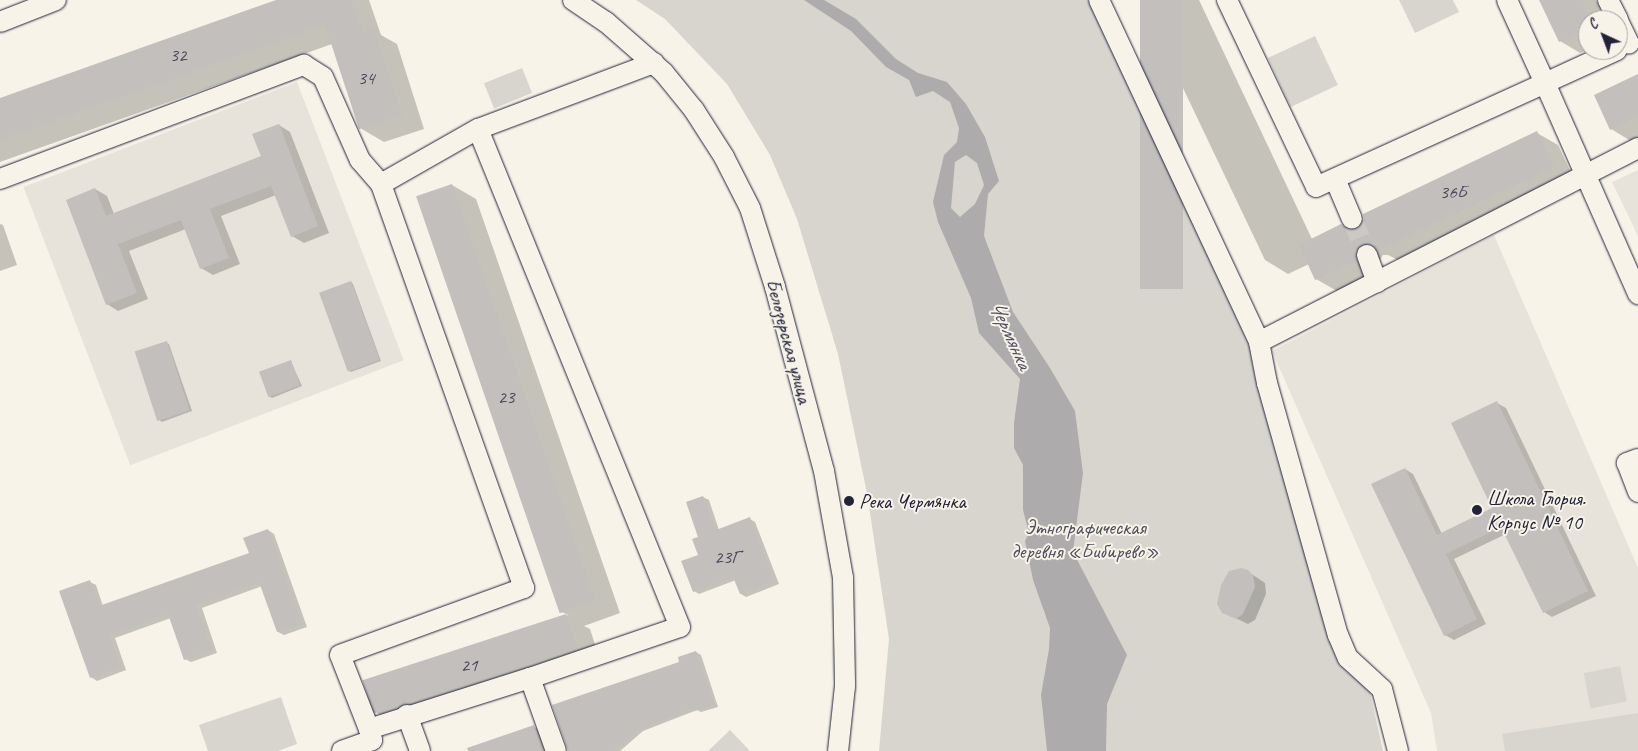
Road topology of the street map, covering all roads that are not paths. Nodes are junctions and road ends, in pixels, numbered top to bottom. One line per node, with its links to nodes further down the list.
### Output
1 (56, 0): 6 (street)
2 (573, 0): 8 (street, Белозерская улица)
3 (1099, 0): 20 (street)
4 (1227, 0): 14 (street)
5 (1507, 0): 9 (street)
6 (0, 22)
7 (1596, 60): 9 (street)
8 (654, 63): 10 (street); 29 (street, Белозерская улица)
9 (1545, 84): 12 (street); 14 (street)
10 (478, 128): 15 (street); 23 (street)
11 (1638, 148): 12 (street)
12 (1585, 174): 18 (street); 19 (street)
13 (0, 179): 15 (street)
14 (1335, 179): 16 (street)
15 (381, 184): 25 (street)
16 (1352, 219)
17 (1367, 256): 18 (street)
18 (1378, 282): 20 (street)
19 (1638, 294)
20 (1259, 342): 30 (street)
21 (1638, 459): 22 (street)
22 (1638, 492)
23 (530, 678): 24 (street); 28 (street)
24 (407, 715): 25 (street); 27 (street)
25 (368, 729): 26 (street)
26 (342, 751)
27 (420, 751)
28 (556, 751)
29 (838, 751)
30 (1398, 751)

